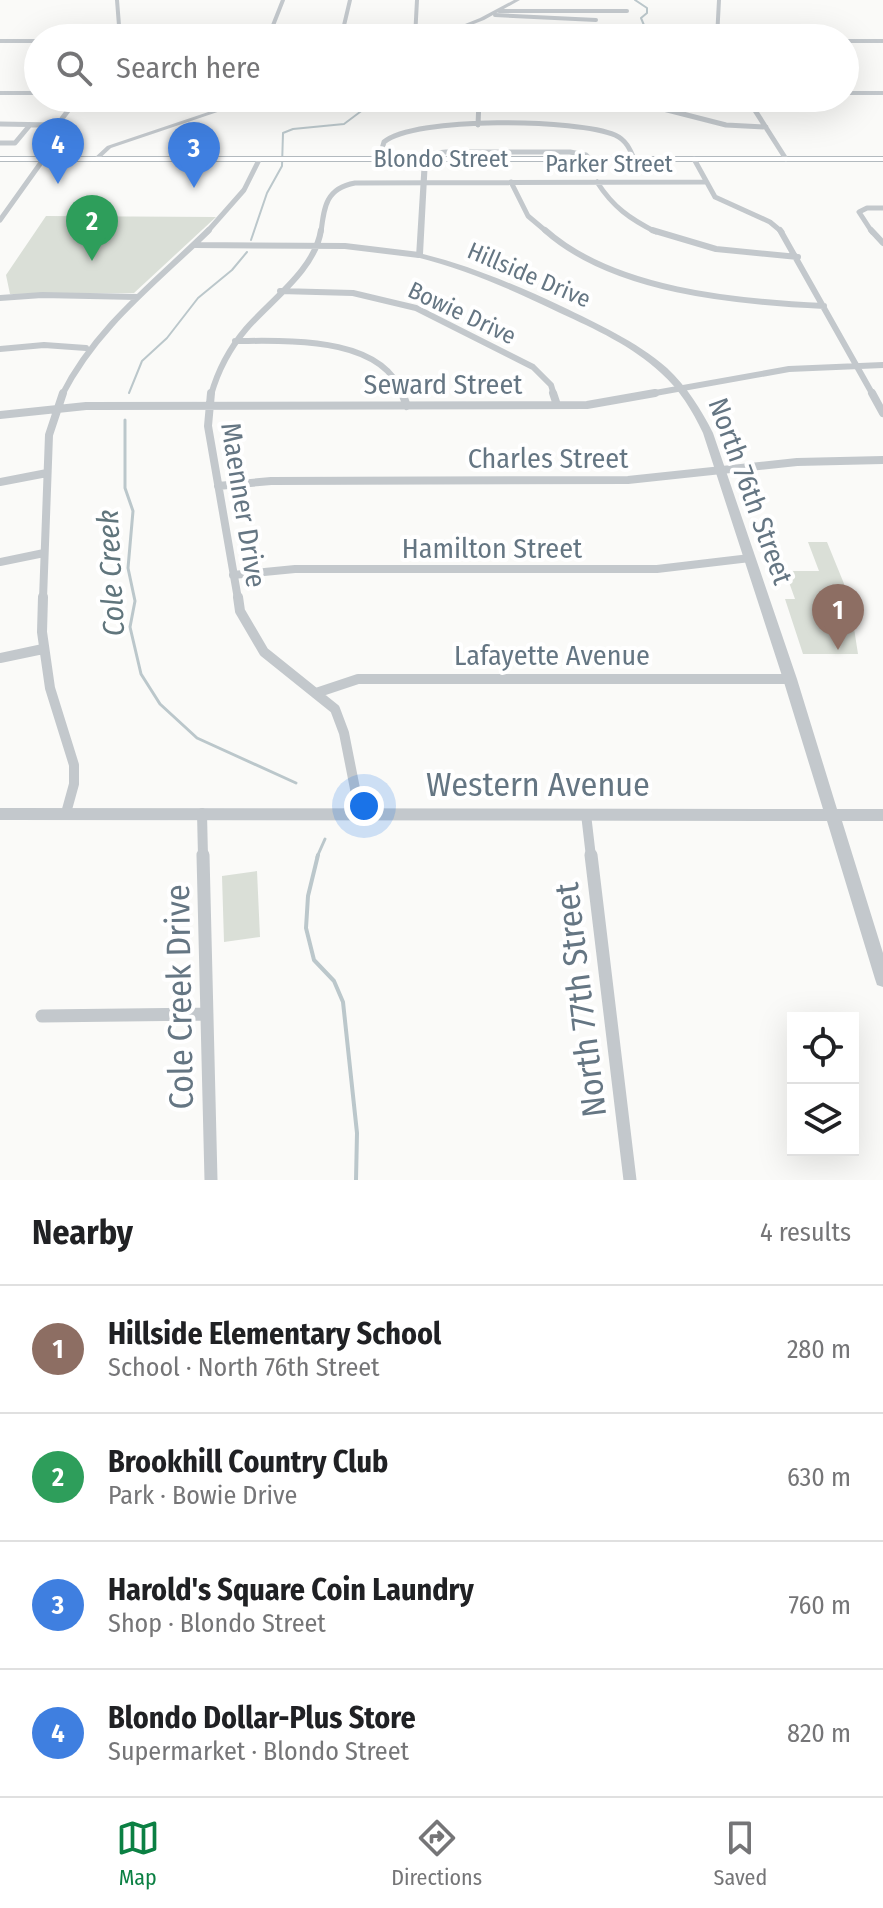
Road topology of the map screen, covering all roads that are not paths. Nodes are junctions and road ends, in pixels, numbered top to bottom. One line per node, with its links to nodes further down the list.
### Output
1 (117, 0): 11 (street)
2 (283, 0): 12 (street)
3 (350, 0): 13 (street)
4 (417, 0): 14 (street)
5 (518, 0): 7 (street)
6 (719, 0): 16 (street)
7 (499, 11): 8 (street); 9 (street)
8 (627, 11)
9 (492, 14): 10 (street); 15 (street)
10 (596, 20)
11 (119, 24)
12 (274, 24)
13 (344, 24)
14 (416, 24)
15 (467, 24)
16 (718, 24)
17 (0, 41): 18 (street)
18 (24, 41)
19 (859, 41): 20 (street)
20 (883, 41)
21 (0, 93): 22 (street)
22 (24, 93)
23 (859, 93): 24 (street)
24 (883, 93)
25 (66, 112): 32 (street)
26 (210, 112): 44 (street)
27 (477, 112): 33 (street)
28 (671, 112): 34 (street)
29 (756, 112): 34 (street)
30 (0, 124): 31 (street)
31 (30, 125): 32 (street); 35 (street)
32 (56, 125): 37 (street)
33 (478, 125): 38 (street); 40 (street)
34 (766, 127): 42 (street)
35 (0, 143)
36 (0, 159): 37 (main road, Blondo Street)
37 (42, 159): 44 (main road, Blondo Street); 52 (street)
38 (379, 159): 39 (main road, Blondo Street); 45 (main road, Blondo Street)
39 (425, 159): 40 (main road, Blondo Street); 46 (street)
40 (634, 159): 41 (main road, Blondo Street)
41 (694, 159): 42 (main road, Blondo Street); 49 (street)
42 (786, 159): 43 (main road, Blondo Street)
43 (883, 159)
44 (95, 160): 45 (main road, Blondo Street)
45 (264, 160): 54 (street)
46 (424, 182): 47 (street, Parker Street); 50 (street, Parker Street); 56 (street)
47 (511, 182): 48 (street, Parker Street); 61 (street)
48 (597, 182): 49 (street, Parker Street); 57 (street)
49 (705, 182): 57 (street)
50 (327, 198): 55 (street, Maenner Drive)
51 (883, 208): 53 (street)
52 (0, 220)
53 (883, 243)
54 (195, 245): 55 (street, Hillside Drive); 59 (street)
55 (318, 246): 56 (street, Hillside Drive); 58 (street, Maenner Drive)
56 (419, 255): 67 (street, Hillside Drive)
57 (798, 257): 61 (street)
58 (280, 291): 62 (street, Maenner Drive); 68 (street, Bowie Drive)
59 (137, 297): 60 (street); 63 (street)
60 (0, 298)
61 (824, 306): 65 (street)
62 (235, 341): 69 (street, Maenner Drive); 70 (street)
63 (86, 348): 64 (street); 71 (street)
64 (0, 349)
65 (857, 365): 66 (street, Seward Street); 67 (street, Seward Street); 72 (street)
66 (883, 365)
67 (683, 389): 68 (street, Seward Street); 75 (street, North 76th Street)
68 (557, 405): 70 (street, Seward Street)
69 (208, 406): 70 (street, Seward Street); 71 (street, Seward Street); 78 (street, Maenner Drive)
70 (407, 406)
71 (56, 407): 73 (street, Seward Street); 76 (street)
72 (883, 413)
73 (0, 415)
74 (880, 461): 75 (street, Charles Street)
75 (721, 470): 78 (street, Charles Street); 80 (street, North 76th Street)
76 (47, 473): 77 (street); 79 (street)
77 (0, 482)
78 (218, 486): 82 (street, Maenner Drive)
79 (44, 553): 81 (street); 83 (street)
80 (750, 558): 82 (street, Hamilton Street); 85 (street, North 76th Street)
81 (0, 562)
82 (233, 575): 86 (street, Maenner Drive)
83 (43, 649): 84 (street); 87 (street)
84 (0, 658)
85 (790, 679): 86 (street, Lafayette Avenue); 92 (street, North 76th Street)
86 (316, 693): 90 (street, Maenner Drive)
87 (66, 813): 88 (street, Western Avenue); 89 (street, Western Avenue)
88 (202, 813): 90 (street, Western Avenue); 95 (street, Cole Creek Drive)
89 (0, 814)
90 (360, 814): 91 (street, Western Avenue)
91 (586, 814): 92 (street, Western Avenue); 98 (street, North 77th Street)
92 (832, 815): 93 (street, Western Avenue); 94 (street, North 76th Street)
93 (883, 815)
94 (883, 979)
95 (207, 1014): 96 (street); 97 (street, Cole Creek Drive)
96 (42, 1016)
97 (211, 1180)
98 (630, 1180)

